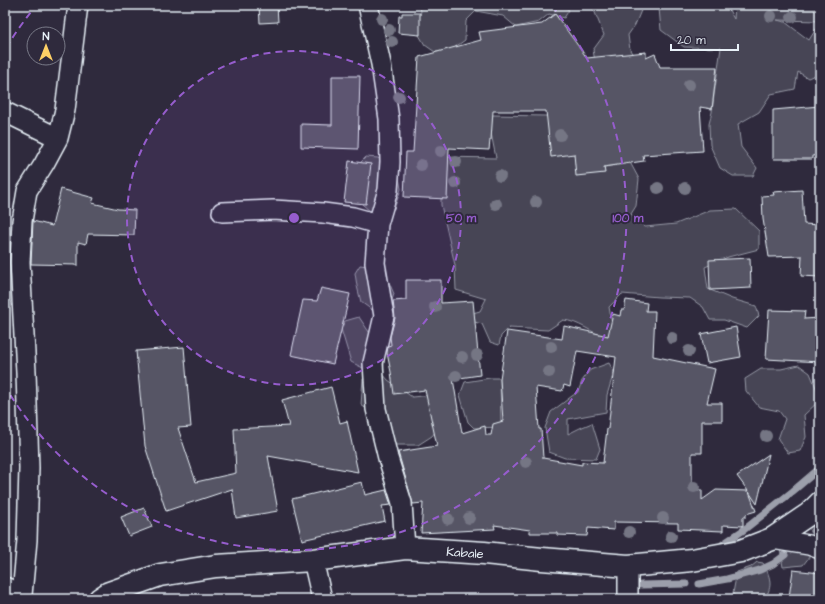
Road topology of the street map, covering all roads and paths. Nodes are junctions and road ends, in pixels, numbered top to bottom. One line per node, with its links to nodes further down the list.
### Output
1 (78, 5): 4 (street)
2 (368, 5): 6 (street)
3 (5, 112): 4 (street)
4 (58, 138): 14 (street)
5 (222, 212): 6 (street)
6 (378, 224): 9 (street)
7 (820, 503): 8 (street, Kabale)
8 (772, 539): 10 (street); 12 (street, Kabale)
9 (405, 548): 11 (street, Kabale); 12 (street, Kabale)
10 (820, 549)
11 (313, 560): 15 (street, Kabale); 16 (street)
12 (628, 566): 17 (street)
13 (5, 587): 14 (street)
14 (22, 597)
15 (100, 599)
16 (322, 599)
17 (628, 599)

